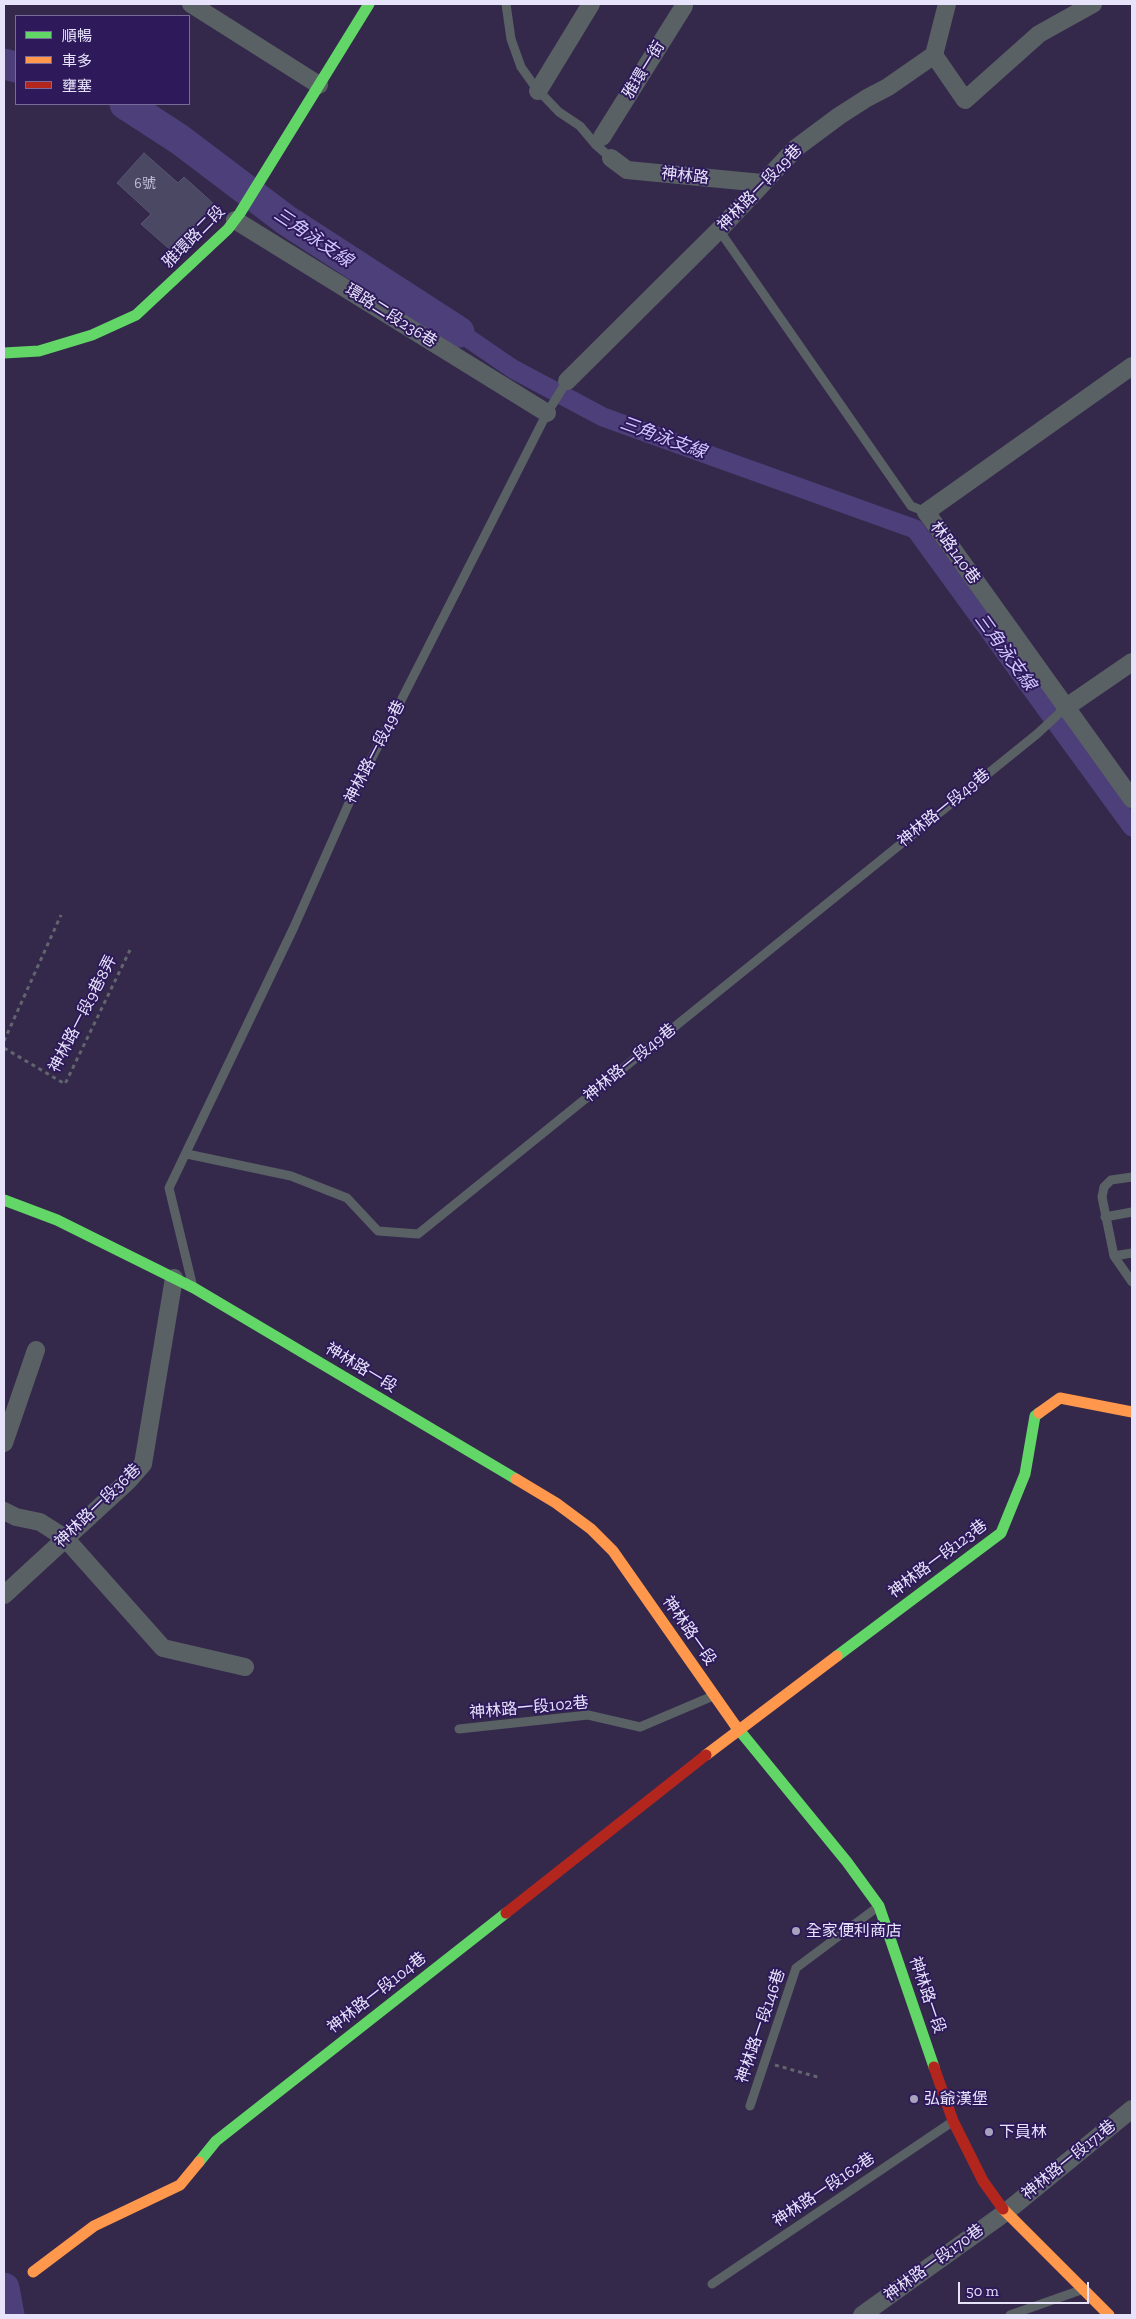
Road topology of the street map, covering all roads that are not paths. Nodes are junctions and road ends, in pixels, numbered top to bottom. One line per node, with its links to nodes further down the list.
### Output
1 (191, 4): 9 (street)
2 (369, 4): 9 (street, 雅環路二段)
3 (506, 4): 10 (lane)
4 (591, 4): 10 (street)
5 (683, 4): 11 (street, 雅環一街)
6 (948, 4): 8 (street)
7 (1093, 4): 8 (street)
8 (934, 55): 13 (street, 神林路一段49巷)
9 (319, 85): 14 (street, 雅環路二段)
10 (538, 91): 12 (lane)
11 (602, 137)
12 (612, 158): 13 (street, 神林路)
13 (762, 184): 15 (street, 神林路一段49巷)
14 (237, 216): 16 (street, 雅環路二段); 19 (street, 環路二段236巷)
15 (719, 230): 18 (street, 神林路一段49巷); 20 (lane)
16 (4, 353)
17 (1132, 366): 20 (street, 林路140巷)
18 (567, 381): 19 (lane, 神林路一段49巷)
19 (549, 411): 24 (lane, 神林路一段49巷)
20 (926, 512): 22 (street, 林路140巷)
21 (1132, 662): 22 (street)
22 (1062, 710): 23 (street, 林路140巷); 24 (lane, 神林路一段49巷)
23 (1132, 799)
24 (187, 1154): 33 (lane, 神林路一段49巷)
25 (1132, 1177): 28 (lane)
26 (4, 1200): 31 (street, 神林路一段)
27 (1132, 1212): 28 (lane)
28 (1106, 1217): 30 (lane)
29 (1132, 1253): 30 (lane)
30 (1114, 1256): 32 (lane)
31 (174, 1278): 33 (street, 神林路一段); 38 (street, 神林路一段36巷)
32 (1132, 1282)
33 (194, 1288): 41 (street, 神林路一段)
34 (36, 1350): 36 (street)
35 (1132, 1412): 43 (street, 神林路一段123巷)
36 (4, 1442)
37 (4, 1511): 38 (street)
38 (65, 1538): 39 (street, 神林路一段36巷); 40 (street)
39 (4, 1595)
40 (245, 1667)
41 (714, 1696): 42 (lane, 神林路一段102巷); 43 (street, 神林路一段)
42 (459, 1729)
43 (738, 1730): 44 (street, 神林路一段); 49 (street, 神林路一段104巷)
44 (879, 1906): 45 (lane, 神林路一段146巷); 47 (street, 神林路一段)
45 (750, 2106)
46 (1132, 2109): 48 (street, 神林路一段171巷)
47 (954, 2121): 48 (street, 神林路一段); 50 (lane, 神林路一段162巷)
48 (1006, 2212): 51 (street, 神林路一段); 52 (street, 神林路一段170巷)
49 (33, 2272)
50 (712, 2284)
51 (1083, 2289): 53 (lane); 54 (street, 神林路一段)
52 (862, 2315)
53 (1010, 2315)
54 (1109, 2315)

